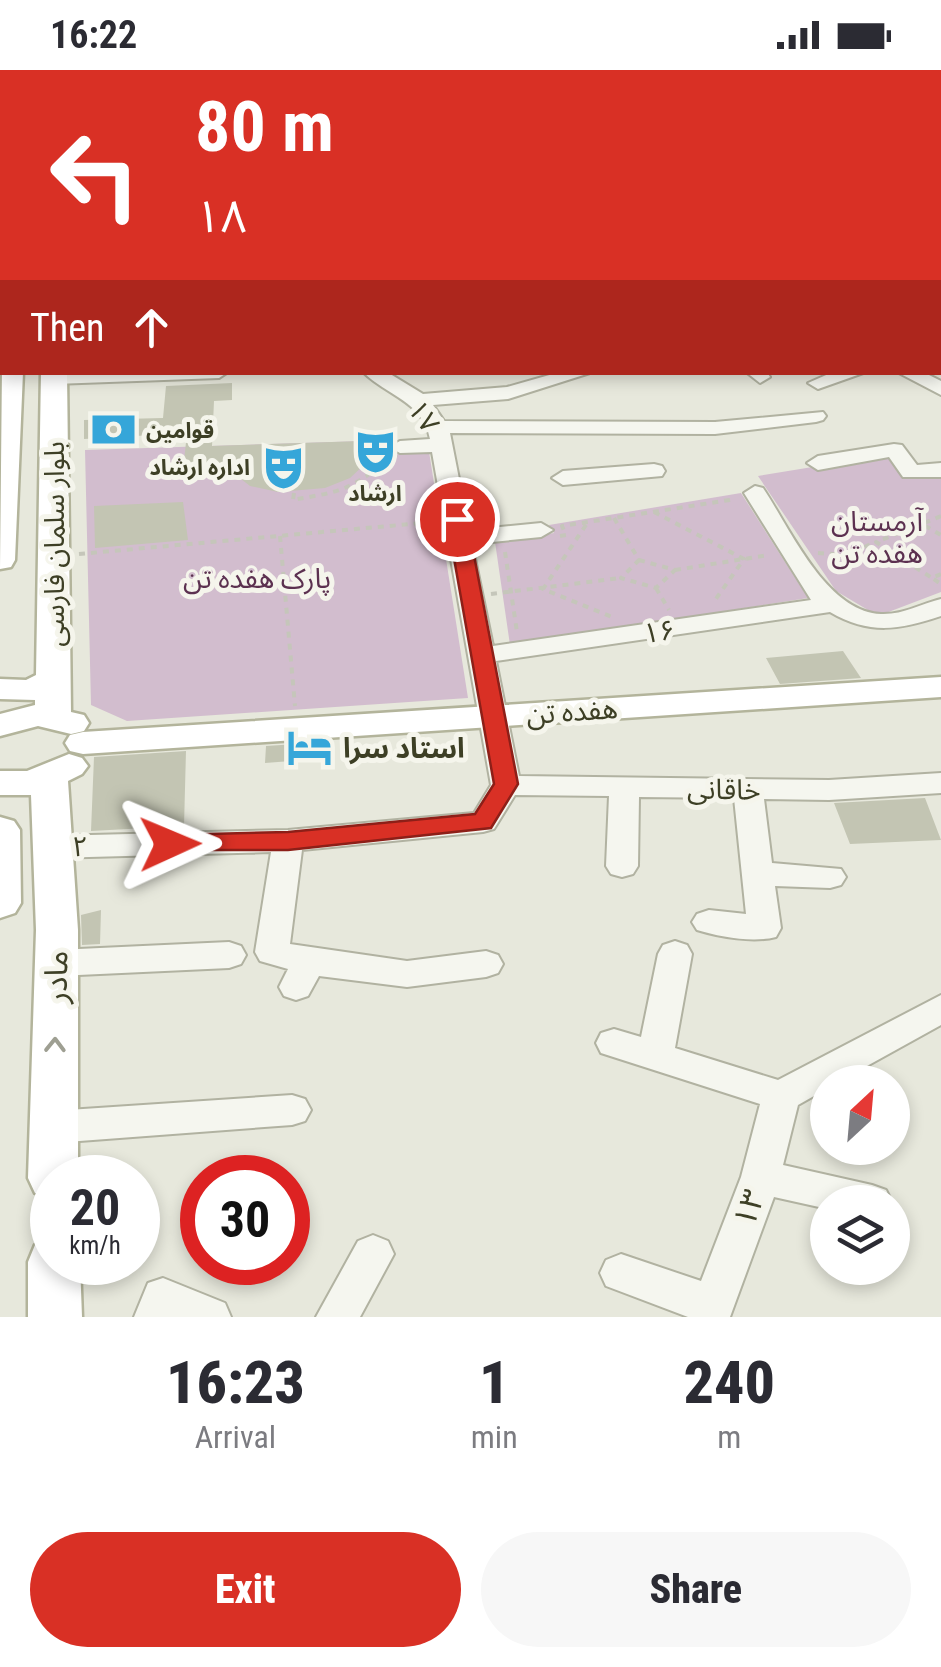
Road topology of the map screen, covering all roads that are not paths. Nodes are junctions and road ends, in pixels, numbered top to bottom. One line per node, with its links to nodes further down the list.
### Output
1 (539, 70): 2 (street)
2 (564, 70)
3 (10, 375): 15 (main road, بلوار سلمان فارسی)
4 (54, 375): 33 (main road, بلوار سلمان فارسی)
5 (377, 375): 12 (street, ۱۷)
6 (564, 375): 9 (street)
7 (847, 375): 10 (street)
8 (916, 375): 11 (street)
9 (530, 380): 12 (street)
10 (818, 383)
11 (941, 389)
12 (419, 400): 17 (street, ۱۷)
13 (690, 402): 16 (street)
14 (816, 416): 16 (street)
15 (3, 417): 27 (main road, بلوار سلمان فارسی)
16 (716, 428): 19 (street)
17 (440, 436): 18 (street); 19 (street); 25 (street, ۱۷)
18 (407, 446)
19 (621, 450): 22 (street); 23 (street)
20 (818, 462): 21 (street)
21 (941, 470)
22 (654, 471)
23 (563, 478)
24 (748, 495): 28 (street)
25 (459, 529): 26 (street); 30 (street, ۱۷)
26 (546, 534)
27 (0, 560)
28 (834, 604): 29 (street); 30 (street, ۱۶)
29 (941, 606)
30 (484, 655): 34 (street, ۱۷)
31 (941, 686): 34 (main road, هفده تن)
32 (0, 689): 33 (main road)
33 (53, 698): 35 (main road); 36 (main road)
34 (494, 716): 36 (main road, هفده تن); 40 (street, ۱۷)
35 (0, 724)
36 (84, 743): 37 (main road)
37 (49, 778): 39 (main road); 46 (main road, مادر)
38 (941, 782): 42 (street, خاقانی)
39 (0, 783)
40 (506, 784): 41 (street, خاقانی); 45 (street, ۲)
41 (624, 787): 42 (street, خاقانی); 47 (street)
42 (748, 790): 48 (street)
43 (0, 830): 44 (main road)
44 (0, 841): 50 (main road)
45 (288, 841): 46 (street, ۲); 55 (street)
46 (52, 847): 54 (main road, مادر)
47 (622, 866)
48 (759, 874): 49 (street); 51 (street)
49 (830, 877)
50 (0, 903)
51 (710, 922)
52 (675, 954): 58 (street)
53 (229, 955): 54 (street)
54 (57, 963): 61 (main road, مادر, one-way to 54)
55 (486, 964)
56 (941, 1008): 59 (street)
57 (614, 1042): 58 (street)
58 (655, 1056): 59 (street)
59 (781, 1096): 63 (street, ۱۳)
60 (292, 1110): 61 (street)
61 (53, 1126): 62 (main road, مادر)
62 (53, 1155)
63 (761, 1177): 64 (street); 68 (street, ۱۳)
64 (810, 1188)
65 (373, 1254): 72 (street)
66 (621, 1273): 68 (street)
67 (54, 1285): 69 (main road)
68 (712, 1311)
69 (55, 1317)
70 (155, 1317): 71 (street)
71 (210, 1317)
72 (337, 1317)

